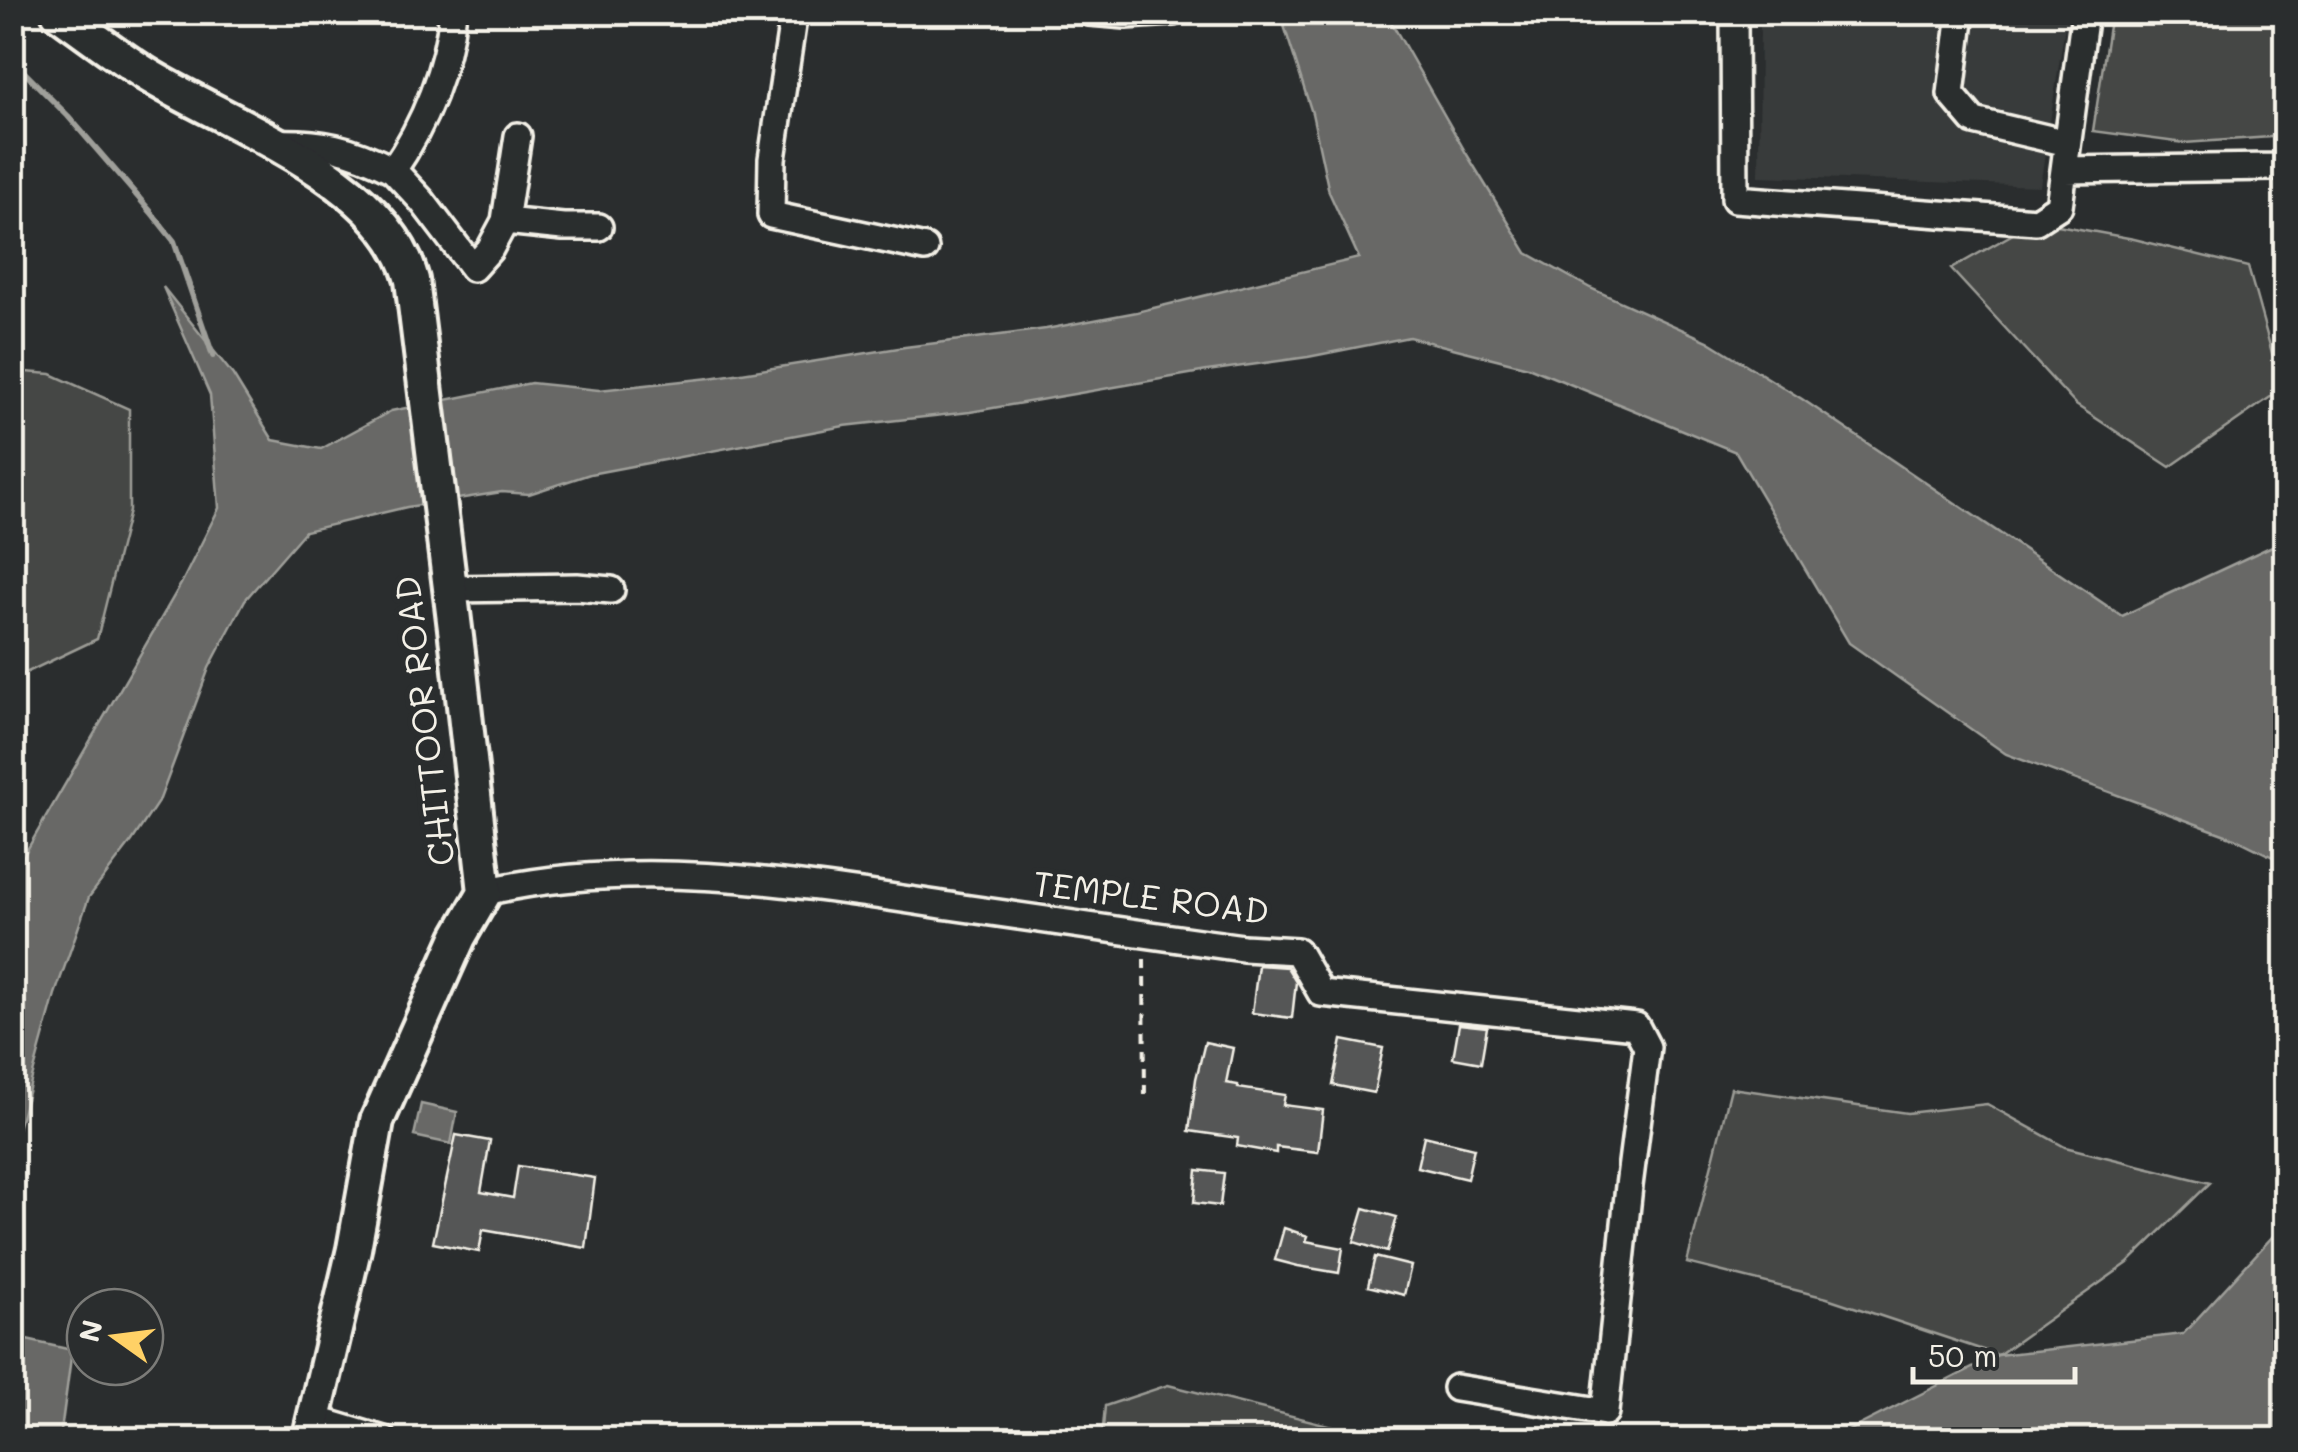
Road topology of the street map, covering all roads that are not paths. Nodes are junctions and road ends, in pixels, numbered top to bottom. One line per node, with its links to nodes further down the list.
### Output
1 (58, 12): 11 (main road, CHITTOOR ROAD)
2 (453, 12): 13 (street)
3 (794, 12): 17 (street)
4 (1088, 12): 5 (street)
5 (1174, 12)
6 (1734, 12): 14 (street)
7 (1961, 12): 10 (street)
8 (2085, 12): 10 (street)
9 (518, 136): 15 (street)
10 (2068, 143): 14 (street)
11 (273, 144): 13 (street); 18 (main road, CHITTOOR ROAD)
12 (2286, 165): 14 (street)
13 (392, 170): 15 (street)
14 (2064, 170)
15 (505, 221): 16 (street)
16 (600, 227)
17 (925, 248)
18 (450, 588): 19 (street); 20 (main road, CHITTOOR ROAD)
19 (611, 590)
20 (485, 892): 21 (street, TEMPLE ROAD); 22 (main road, CHITTOOR ROAD)
21 (1456, 1388)
22 (312, 1429): 23 (street)
23 (384, 1440)

